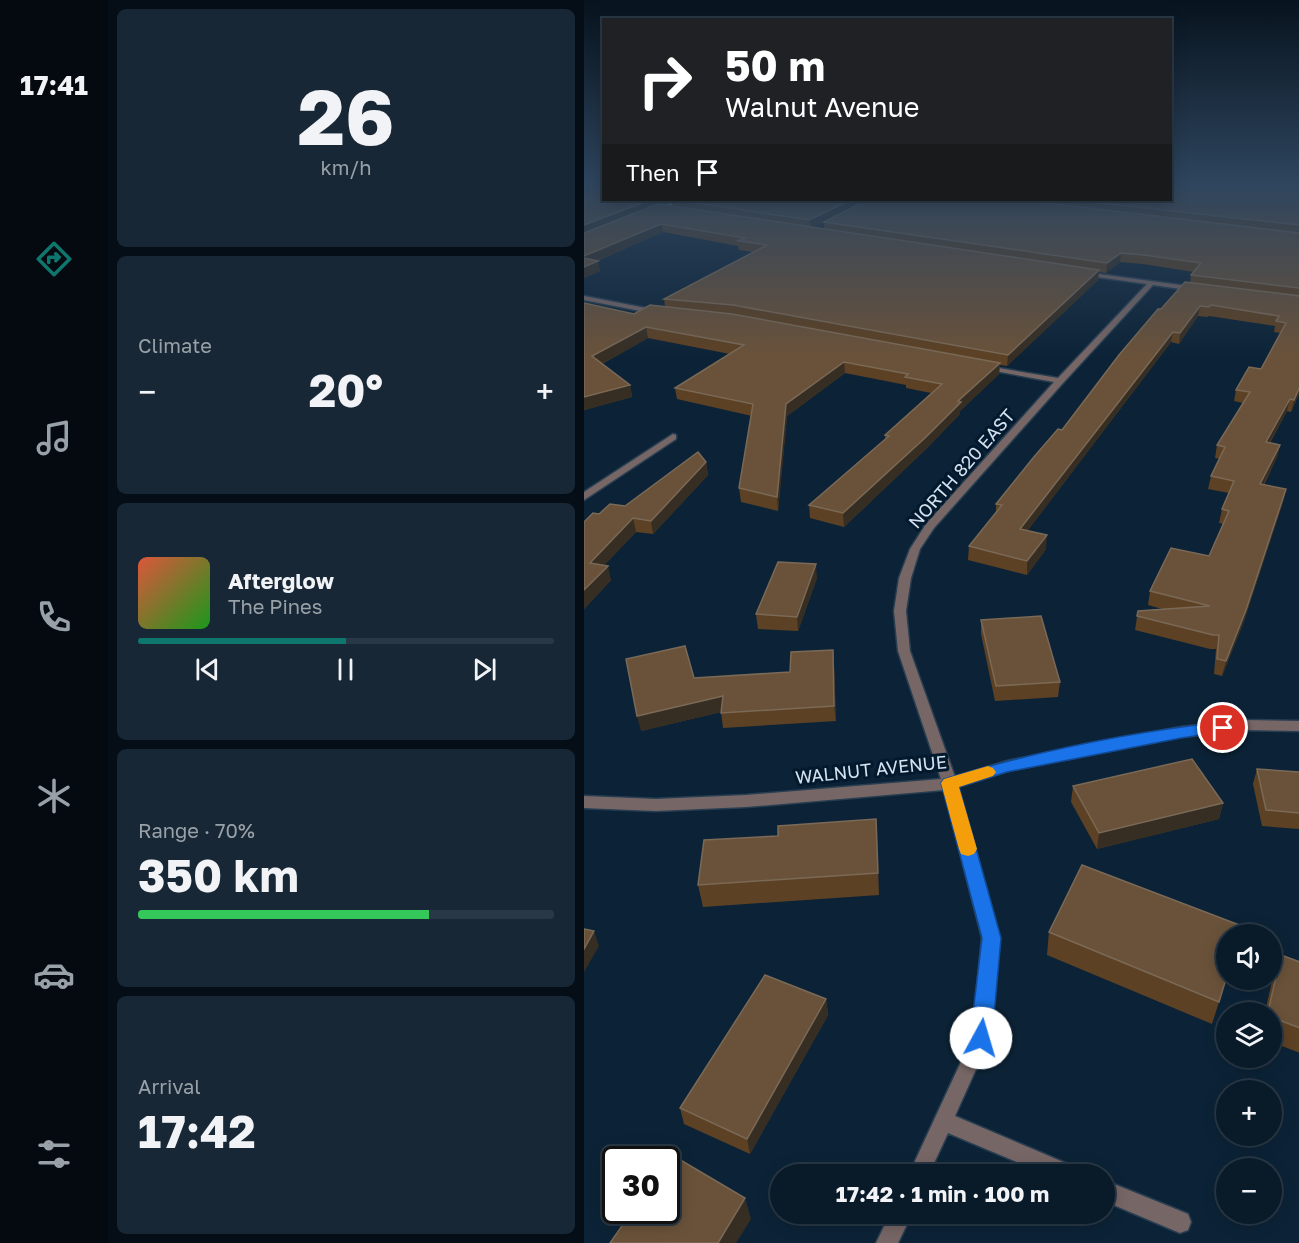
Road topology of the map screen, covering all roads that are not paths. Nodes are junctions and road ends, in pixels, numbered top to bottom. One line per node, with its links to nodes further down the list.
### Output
1 (1081, 273): 2 (street)
2 (1151, 284): 3 (street); 7 (street, NORTH 820 EAST)
3 (1204, 290)
4 (584, 298): 5 (street)
5 (665, 313)
6 (980, 366): 7 (street)
7 (1060, 381): 11 (street, NORTH 820 EAST)
8 (673, 437): 9 (street)
9 (584, 497)
10 (1300, 726): 11 (street, WALNUT AVENUE)
11 (950, 783): 12 (street, WALNUT AVENUE); 13 (street, NORTH 820 EAST)
12 (584, 802)
13 (945, 1122): 14 (street, NORTH 820 EAST); 15 (street)
14 (924, 1164)
15 (1044, 1164)
16 (1115, 1195): 17 (street)
17 (1180, 1222)
18 (896, 1224): 19 (street)
19 (887, 1243)

